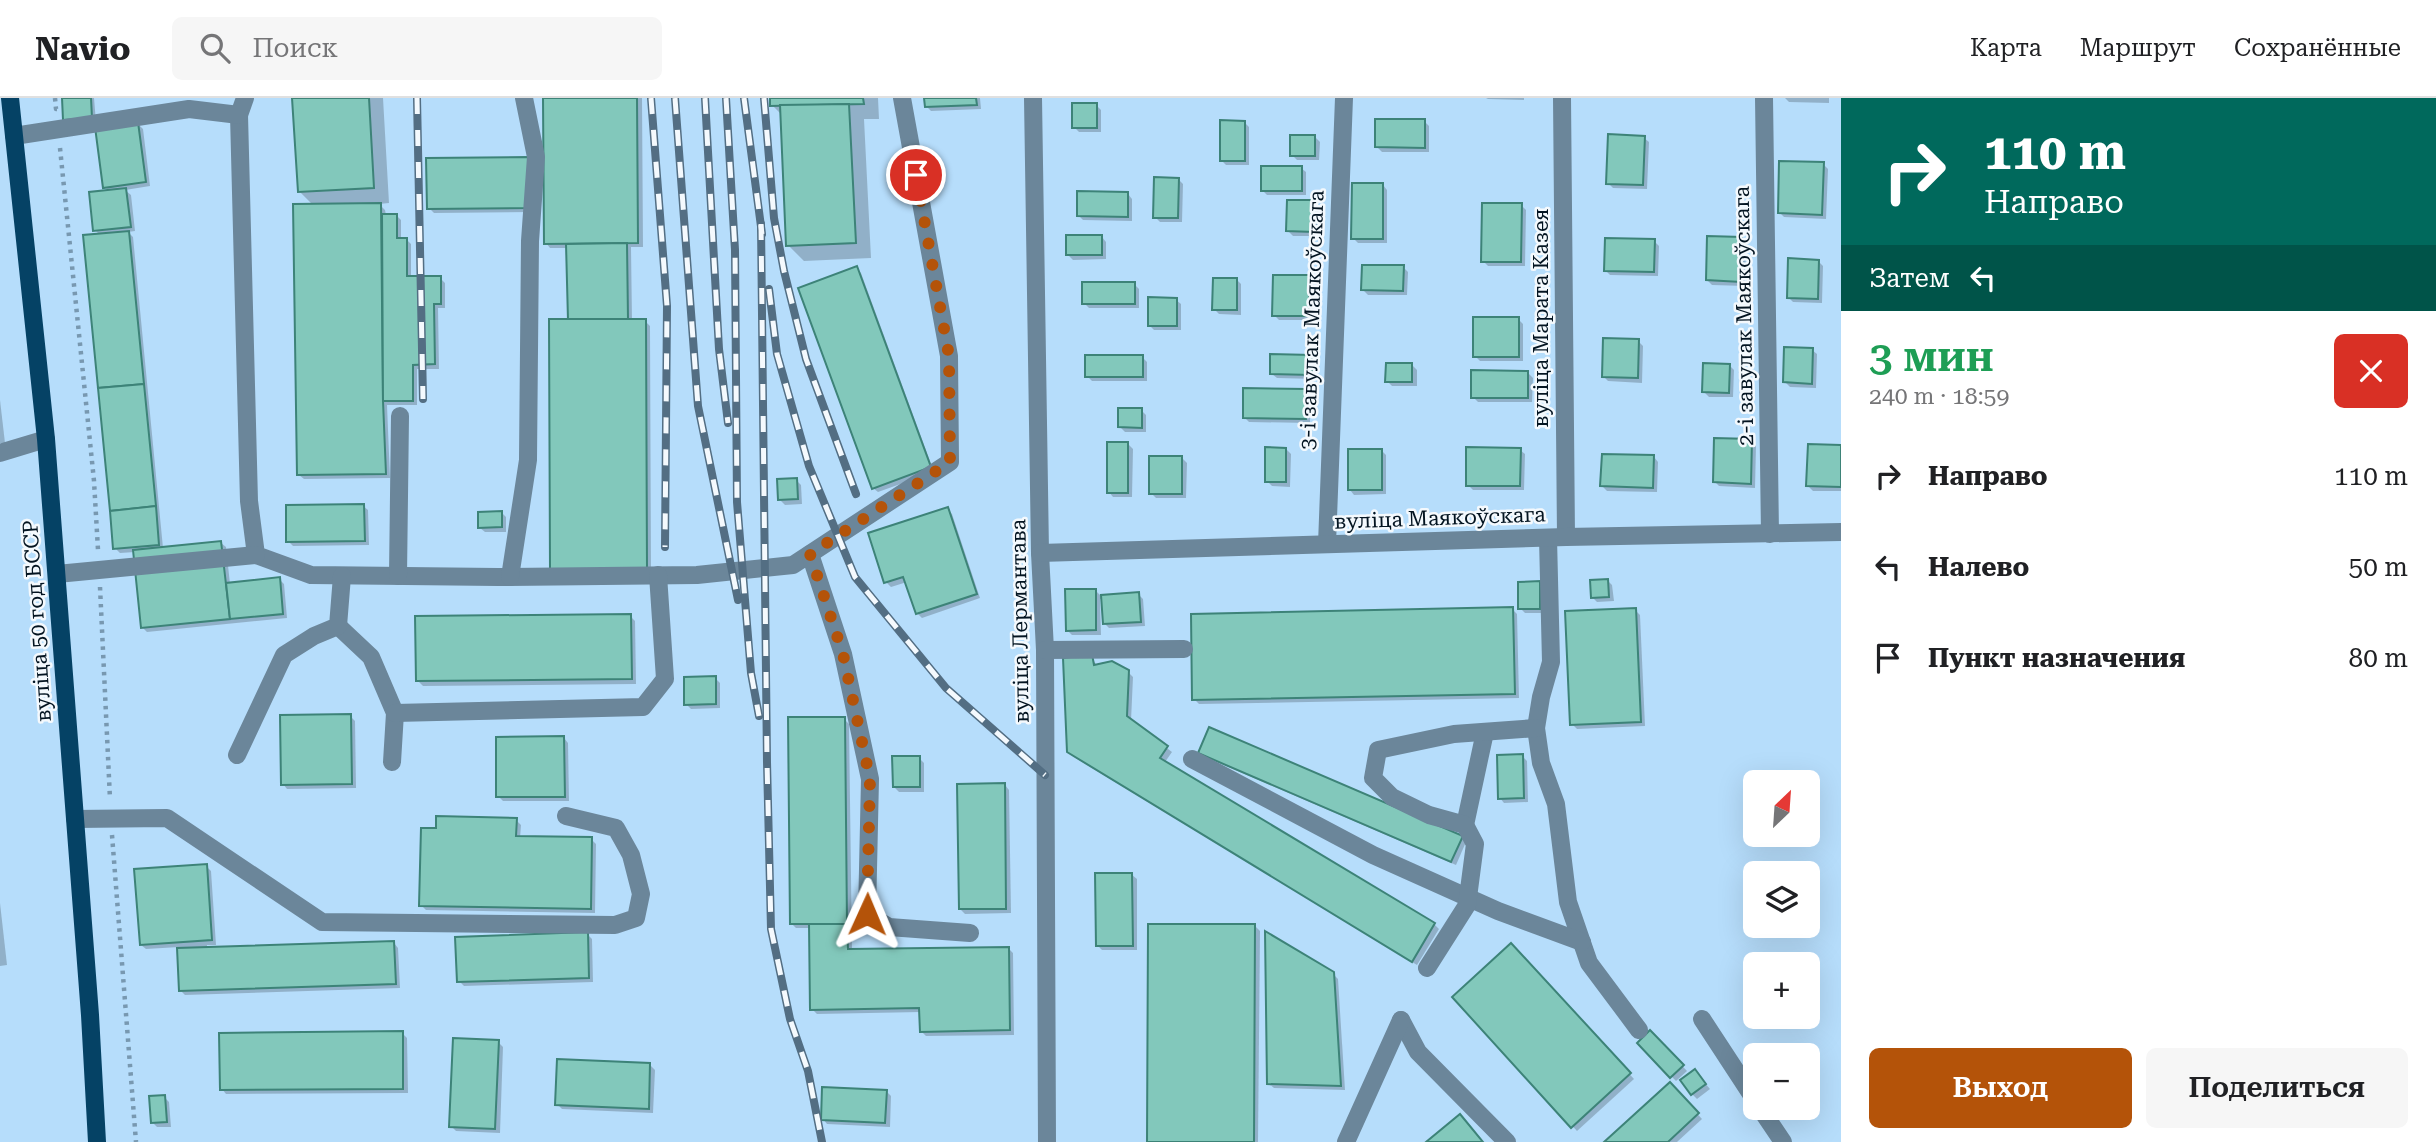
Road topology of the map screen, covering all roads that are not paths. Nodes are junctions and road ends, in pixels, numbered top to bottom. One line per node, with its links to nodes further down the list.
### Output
1 (10, 98): 10 (main road, вуліца 50 год БССР)
2 (524, 98): 25 (street)
3 (902, 98): 19 (street)
4 (1033, 98): 18 (street, вуліца Лермантава)
5 (1343, 98): 17 (street, 3-і завулак Маякоўскага)
6 (1562, 98): 16 (street, вуліца Марата Казея)
7 (1764, 98): 15 (street, 2-і завулак Маякоўскага)
8 (188, 104): 9 (street); 10 (street)
9 (242, 106): 20 (street)
10 (14, 136): 12 (main road, вуліца 50 год БССР)
11 (400, 416): 24 (street)
12 (46, 439): 13 (street); 21 (main road, вуліца 50 год БССР)
13 (0, 453)
14 (1841, 532): 15 (street, вуліца Маякоўскага)
15 (1770, 534): 16 (street, вуліца Маякоўскага)
16 (1557, 538): 17 (street, вуліца Маякоўскага); 30 (street, вуліца Марата Казея)
17 (1327, 544): 18 (street, вуліца Маякоўскага)
18 (1040, 553): 28 (street, вуліца Лермантава)
19 (810, 554): 22 (street); 39 (street)
20 (256, 555): 21 (street); 23 (street)
21 (57, 574): 36 (main road, вуліца 50 год БССР)
22 (658, 575): 25 (street); 29 (street)
23 (342, 576): 24 (street); 26 (street)
24 (398, 576): 25 (street)
25 (510, 577)
26 (338, 626): 29 (street); 32 (street)
27 (1184, 649): 28 (street)
28 (1045, 650): 47 (street, вуліца Лермантава)
29 (394, 713): 34 (street)
30 (1536, 729): 31 (street); 40 (street, вуліца Марата Казея)
31 (1485, 732): 37 (street); 37 (street)
32 (237, 755)
33 (1192, 759): 38 (street)
34 (392, 762)
35 (566, 816): 36 (street)
36 (75, 819): 46 (main road, вуліца 50 год БССР)
37 (1465, 825): 38 (street)
38 (1468, 898): 40 (street); 41 (street)
39 (970, 933)
40 (1582, 942): 43 (street, вуліца Марата Казея)
41 (1427, 968)
42 (1702, 1019): 44 (street)
43 (1639, 1030)
44 (1743, 1082)
45 (1768, 1120): 50 (street)
46 (97, 1142)
47 (1047, 1142)
48 (1346, 1142): 49 (street)
49 (1507, 1142)
50 (1783, 1142)

